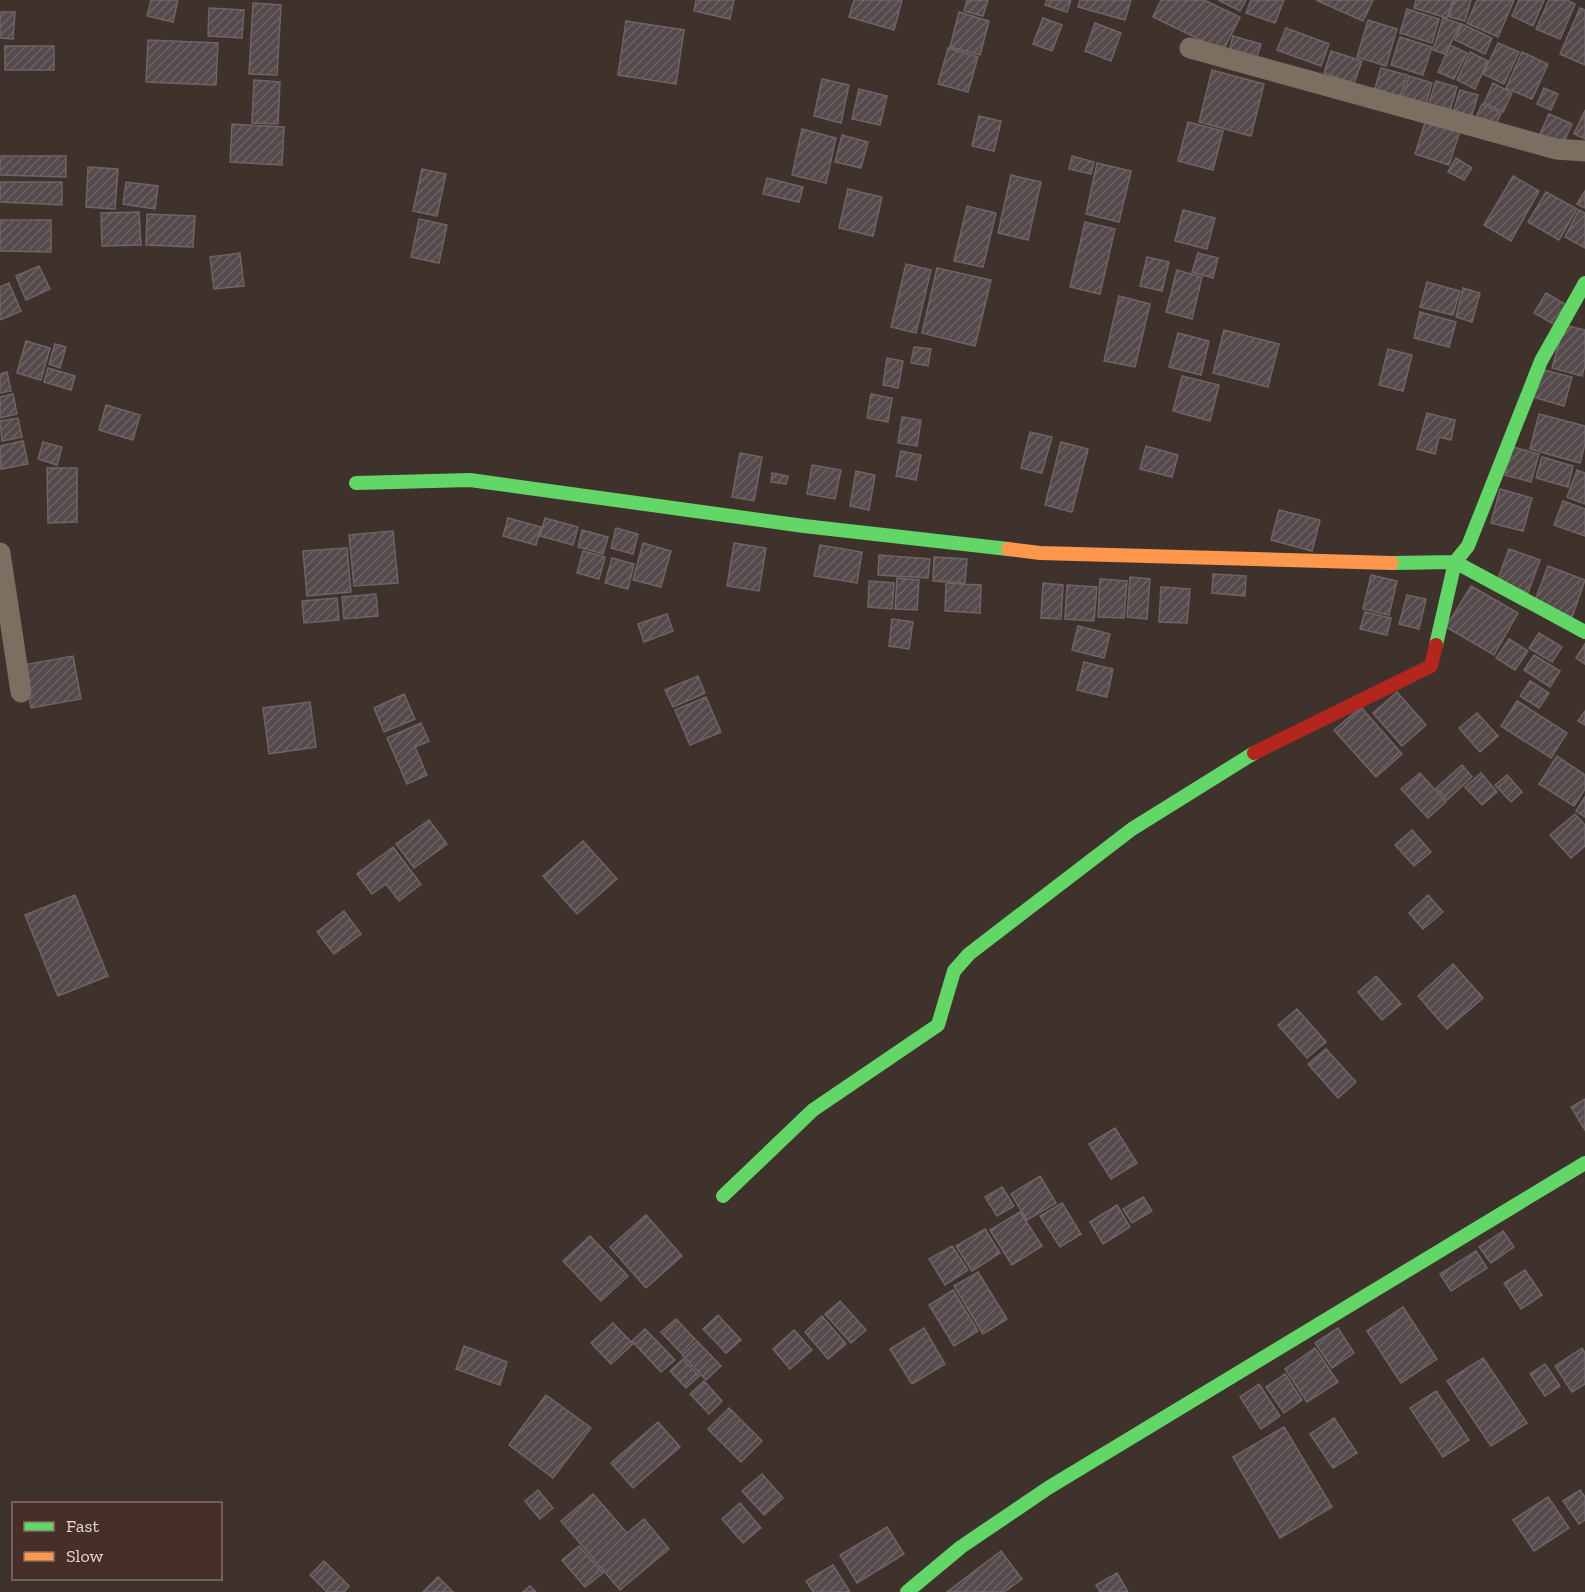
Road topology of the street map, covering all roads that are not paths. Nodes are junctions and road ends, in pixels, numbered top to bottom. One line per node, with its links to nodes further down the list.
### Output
1 (1190, 48): 2 (street)
2 (1585, 151)
3 (1585, 283): 6 (street)
4 (356, 483): 6 (street)
5 (0, 553): 8 (street)
6 (1455, 562): 7 (street); 10 (street)
7 (1585, 632)
8 (21, 692)
9 (1585, 1163): 11 (street)
10 (723, 1196)
11 (907, 1592)

